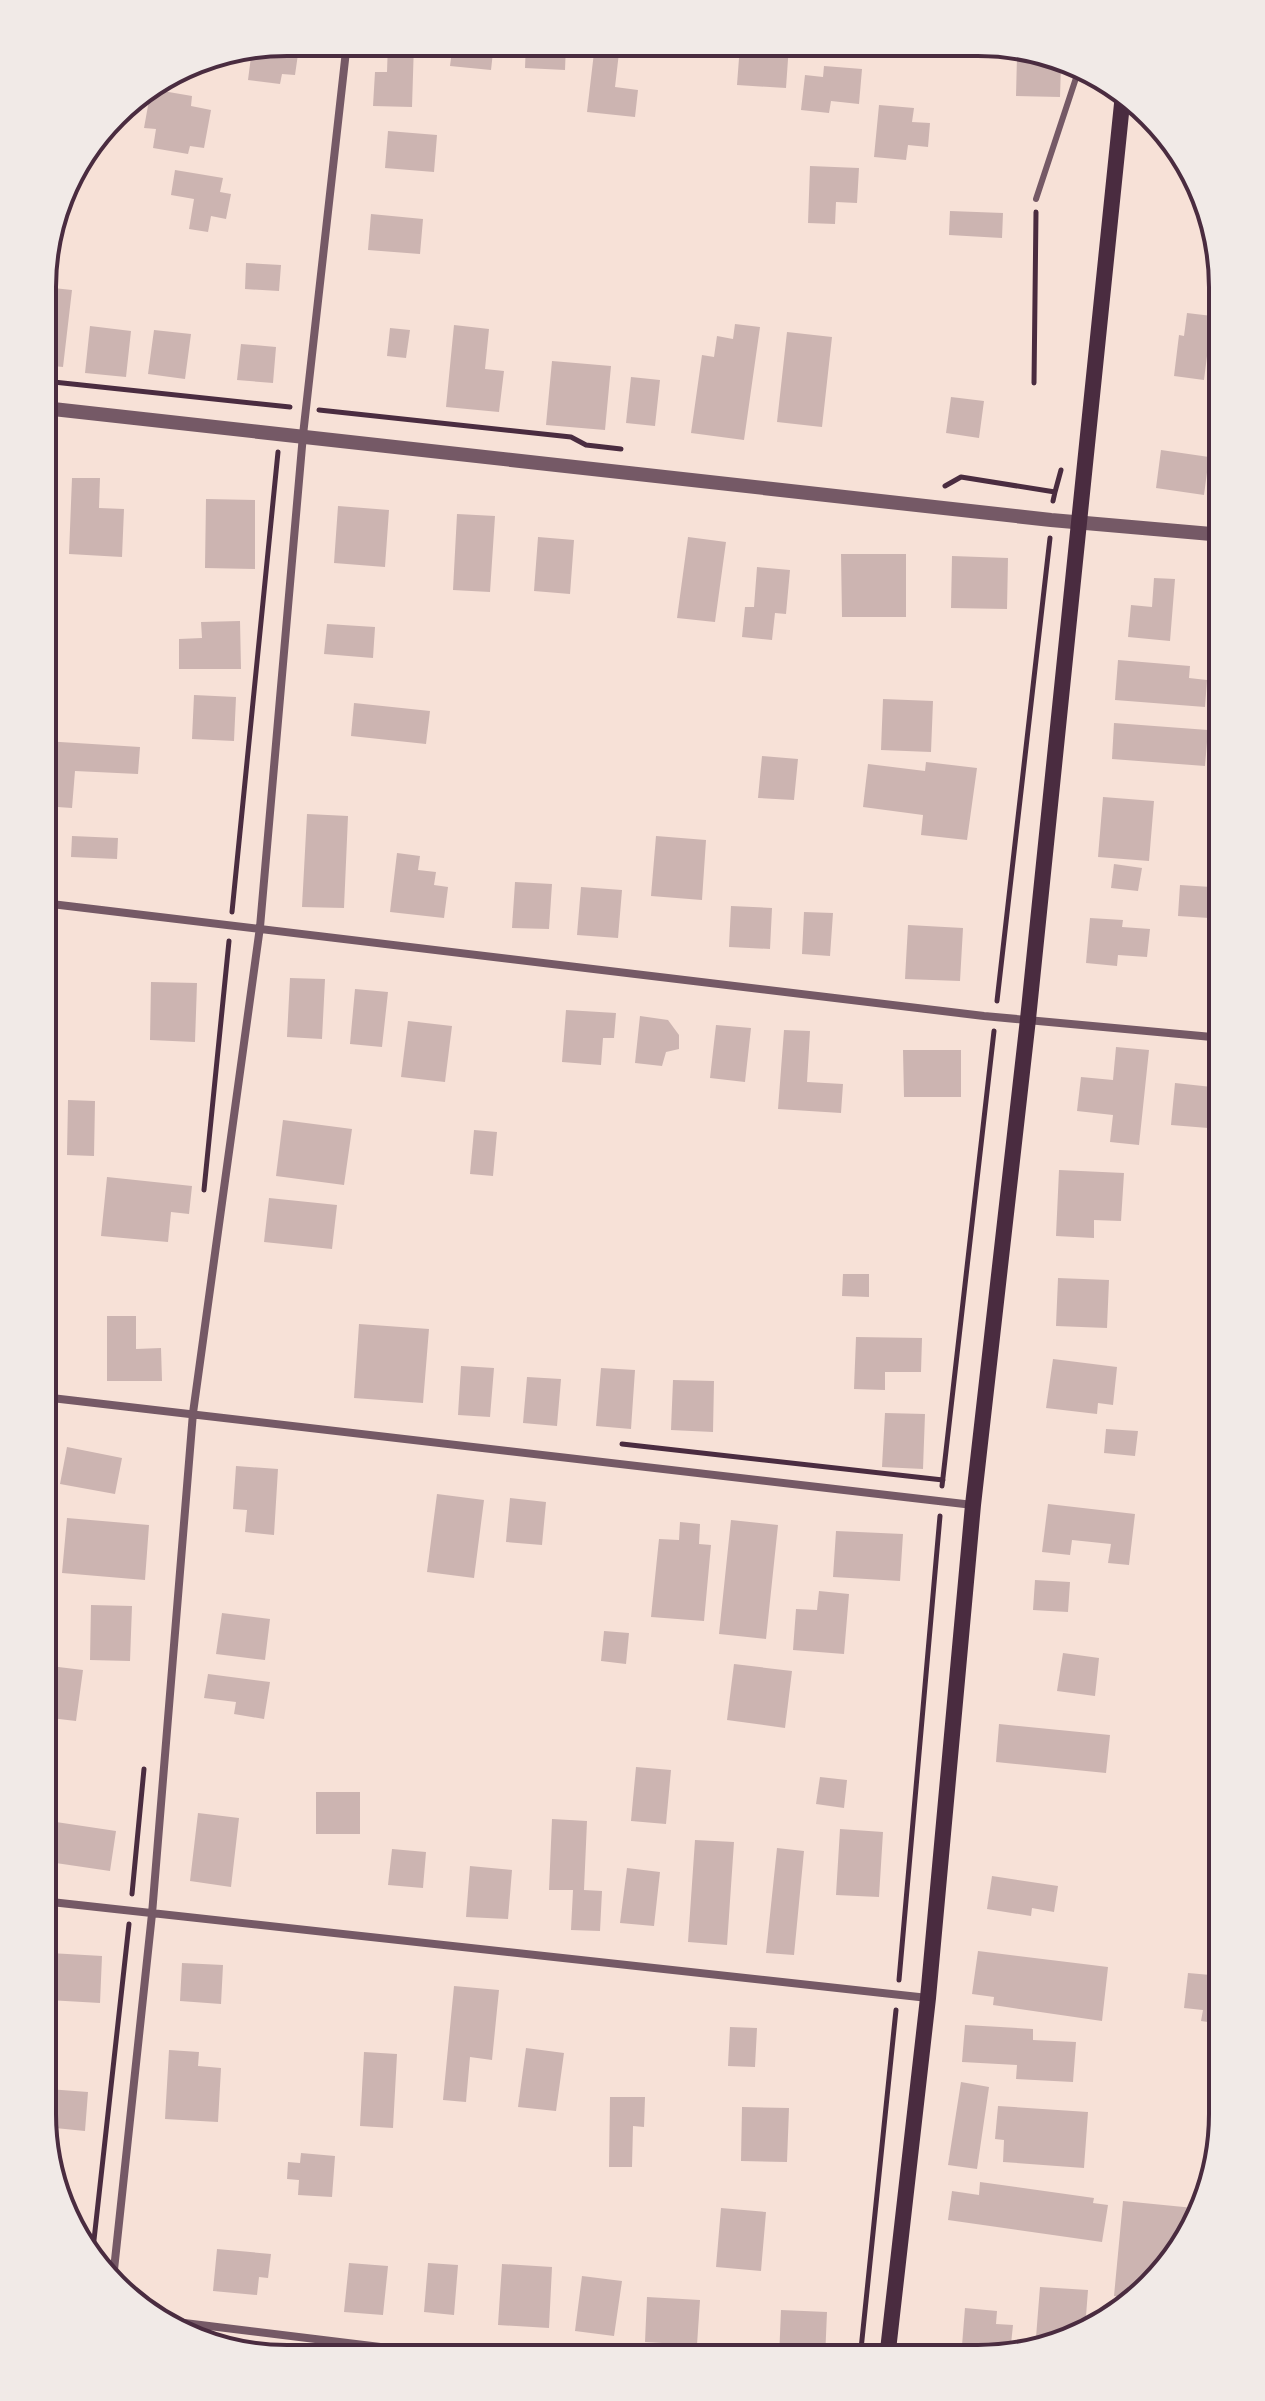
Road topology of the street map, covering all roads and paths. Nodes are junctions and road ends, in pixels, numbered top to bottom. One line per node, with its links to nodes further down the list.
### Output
1 (345, 56): 8 (street)
2 (1076, 78): 4 (lane)
3 (1122, 107): 13 (main road)
4 (1036, 199): 6 (path)
5 (56, 382): 8 (path)
6 (1034, 383)
7 (56, 409): 9 (street)
8 (306, 409): 9 (street); 10 (path)
9 (303, 435): 12 (street); 16 (street)
10 (634, 451)
11 (932, 485): 12 (path)
12 (1050, 520): 13 (street); 17 (path)
13 (1079, 523): 14 (street); 18 (main road)
14 (1209, 534)
15 (56, 904): 16 (street)
16 (260, 927): 18 (street); 22 (street)
17 (999, 986)
18 (1028, 1019): 19 (street); 24 (main road)
19 (1209, 1037)
20 (994, 1047): 23 (path)
21 (56, 1398): 22 (street)
22 (193, 1413): 23 (street); 26 (street)
23 (941, 1502): 24 (street); 27 (path)
24 (973, 1505): 28 (main road)
25 (56, 1903): 26 (street)
26 (152, 1914): 27 (street); 31 (street)
27 (898, 1995): 28 (street); 34 (path)
28 (928, 1998): 35 (main road)
29 (94, 2235): 30 (path)
30 (94, 2240)
31 (114, 2267)
32 (191, 2324): 33 (street)
33 (364, 2345)
34 (861, 2345)
35 (889, 2345)

